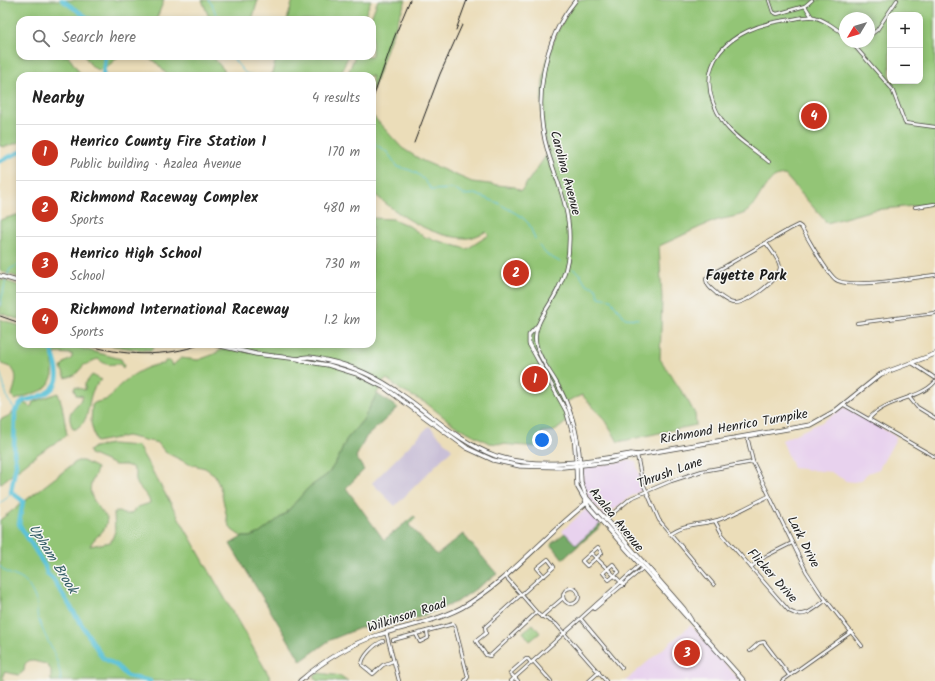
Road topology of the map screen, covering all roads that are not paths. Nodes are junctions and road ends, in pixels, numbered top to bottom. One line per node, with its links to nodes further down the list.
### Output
1 (576, 0): 15 (street, Carolina Avenue)
2 (769, 0): 5 (street)
3 (812, 0): 5 (street)
4 (897, 0): 8 (street)
5 (805, 6): 6 (street)
6 (812, 17): 7 (street); 11 (street)
7 (839, 31)
8 (875, 32)
9 (856, 48): 10 (street)
10 (935, 127)
11 (769, 162)
12 (935, 204): 13 (street)
13 (915, 207)
14 (766, 243): 14 (street); 16 (street)
15 (567, 263): 21 (street, Azalea Avenue)
16 (935, 275)
17 (3, 277): 18 (main road)
18 (16, 281)
19 (935, 313): 20 (street)
20 (857, 323)
21 (538, 325): 35 (street, Azalea Avenue); 35 (street, Azalea Avenue)
22 (230, 348): 35 (main road, Richmond Henrico Turnpike)
23 (935, 354): 24 (main road, Richmond Henrico Turnpike)
24 (912, 362): 25 (street); 28 (main road, Richmond Henrico Turnpike)
25 (935, 378)
26 (935, 382): 27 (street)
27 (909, 397): 29 (street); 30 (street)
28 (844, 405): 30 (street); 31 (main road, Richmond Henrico Turnpike)
29 (935, 418)
30 (869, 419): 33 (street)
31 (747, 436): 32 (main road, Richmond Henrico Turnpike); 34 (street, Lark Drive)
32 (637, 455): 35 (main road, Richmond Henrico Turnpike); 36 (street)
33 (935, 457)
34 (753, 462): 36 (street, Thrush Lane); 37 (street, Lark Drive)
35 (578, 464): 38 (main road, Azalea Avenue)
36 (646, 491): 40 (street, Thrush Lane); 41 (street)
37 (769, 496): 39 (street); 42 (street, Lark Drive)
38 (588, 502): 40 (main road, Azalea Avenue); 50 (main road, Wilkinson Road)
39 (716, 520): 41 (street); 46 (street, Flicker Drive)
40 (604, 521): 45 (main road, Azalea Avenue)
41 (670, 534): 53 (street)
42 (792, 543): 46 (street); 56 (street, Lark Drive)
43 (591, 553): 44 (street); 44 (street); 44 (street)
44 (595, 558): 47 (street)
45 (643, 565): 51 (street); 52 (street); 84 (main road, Azalea Avenue)
46 (751, 567): 56 (street, Flicker Drive)
47 (607, 569): 49 (street); 49 (street); 49 (street)
48 (543, 575): 48 (street); 54 (street)
49 (616, 575): 51 (street)
50 (504, 576): 54 (street); 62 (main road, Wilkinson Road)
51 (621, 581): 52 (street); 57 (street)
52 (624, 584): 57 (street)
53 (714, 584)
54 (521, 595): 58 (street); 58 (street)
55 (563, 598): 55 (street); 59 (street)
56 (826, 600): 63 (street, Lark Drive)
57 (591, 610): 60 (street)
58 (536, 613): 59 (street)
59 (541, 617): 65 (street)
60 (581, 619): 65 (street); 72 (street)
61 (426, 631): 64 (street); 64 (street); 78 (street)
62 (386, 632): 70 (street); 76 (main road, Wilkinson Road)
63 (851, 632): 68 (street, Lark Drive); 74 (street)
64 (416, 634): 66 (street)
65 (565, 634): 71 (street); 73 (street)
66 (393, 640)
67 (383, 641): 70 (street)
68 (862, 646)
69 (750, 651): 74 (street)
70 (394, 661): 77 (street)
71 (532, 662): 75 (street); 75 (street); 81 (street)
72 (622, 668)
73 (599, 672): 82 (street); 83 (street)
74 (789, 675): 85 (street)
75 (514, 678): 79 (street); 80 (street)
76 (300, 681)
77 (399, 681)
78 (465, 681)
79 (510, 681)
80 (518, 681)
81 (551, 681)
82 (589, 681)
83 (606, 681)
84 (744, 681)
85 (782, 681)

